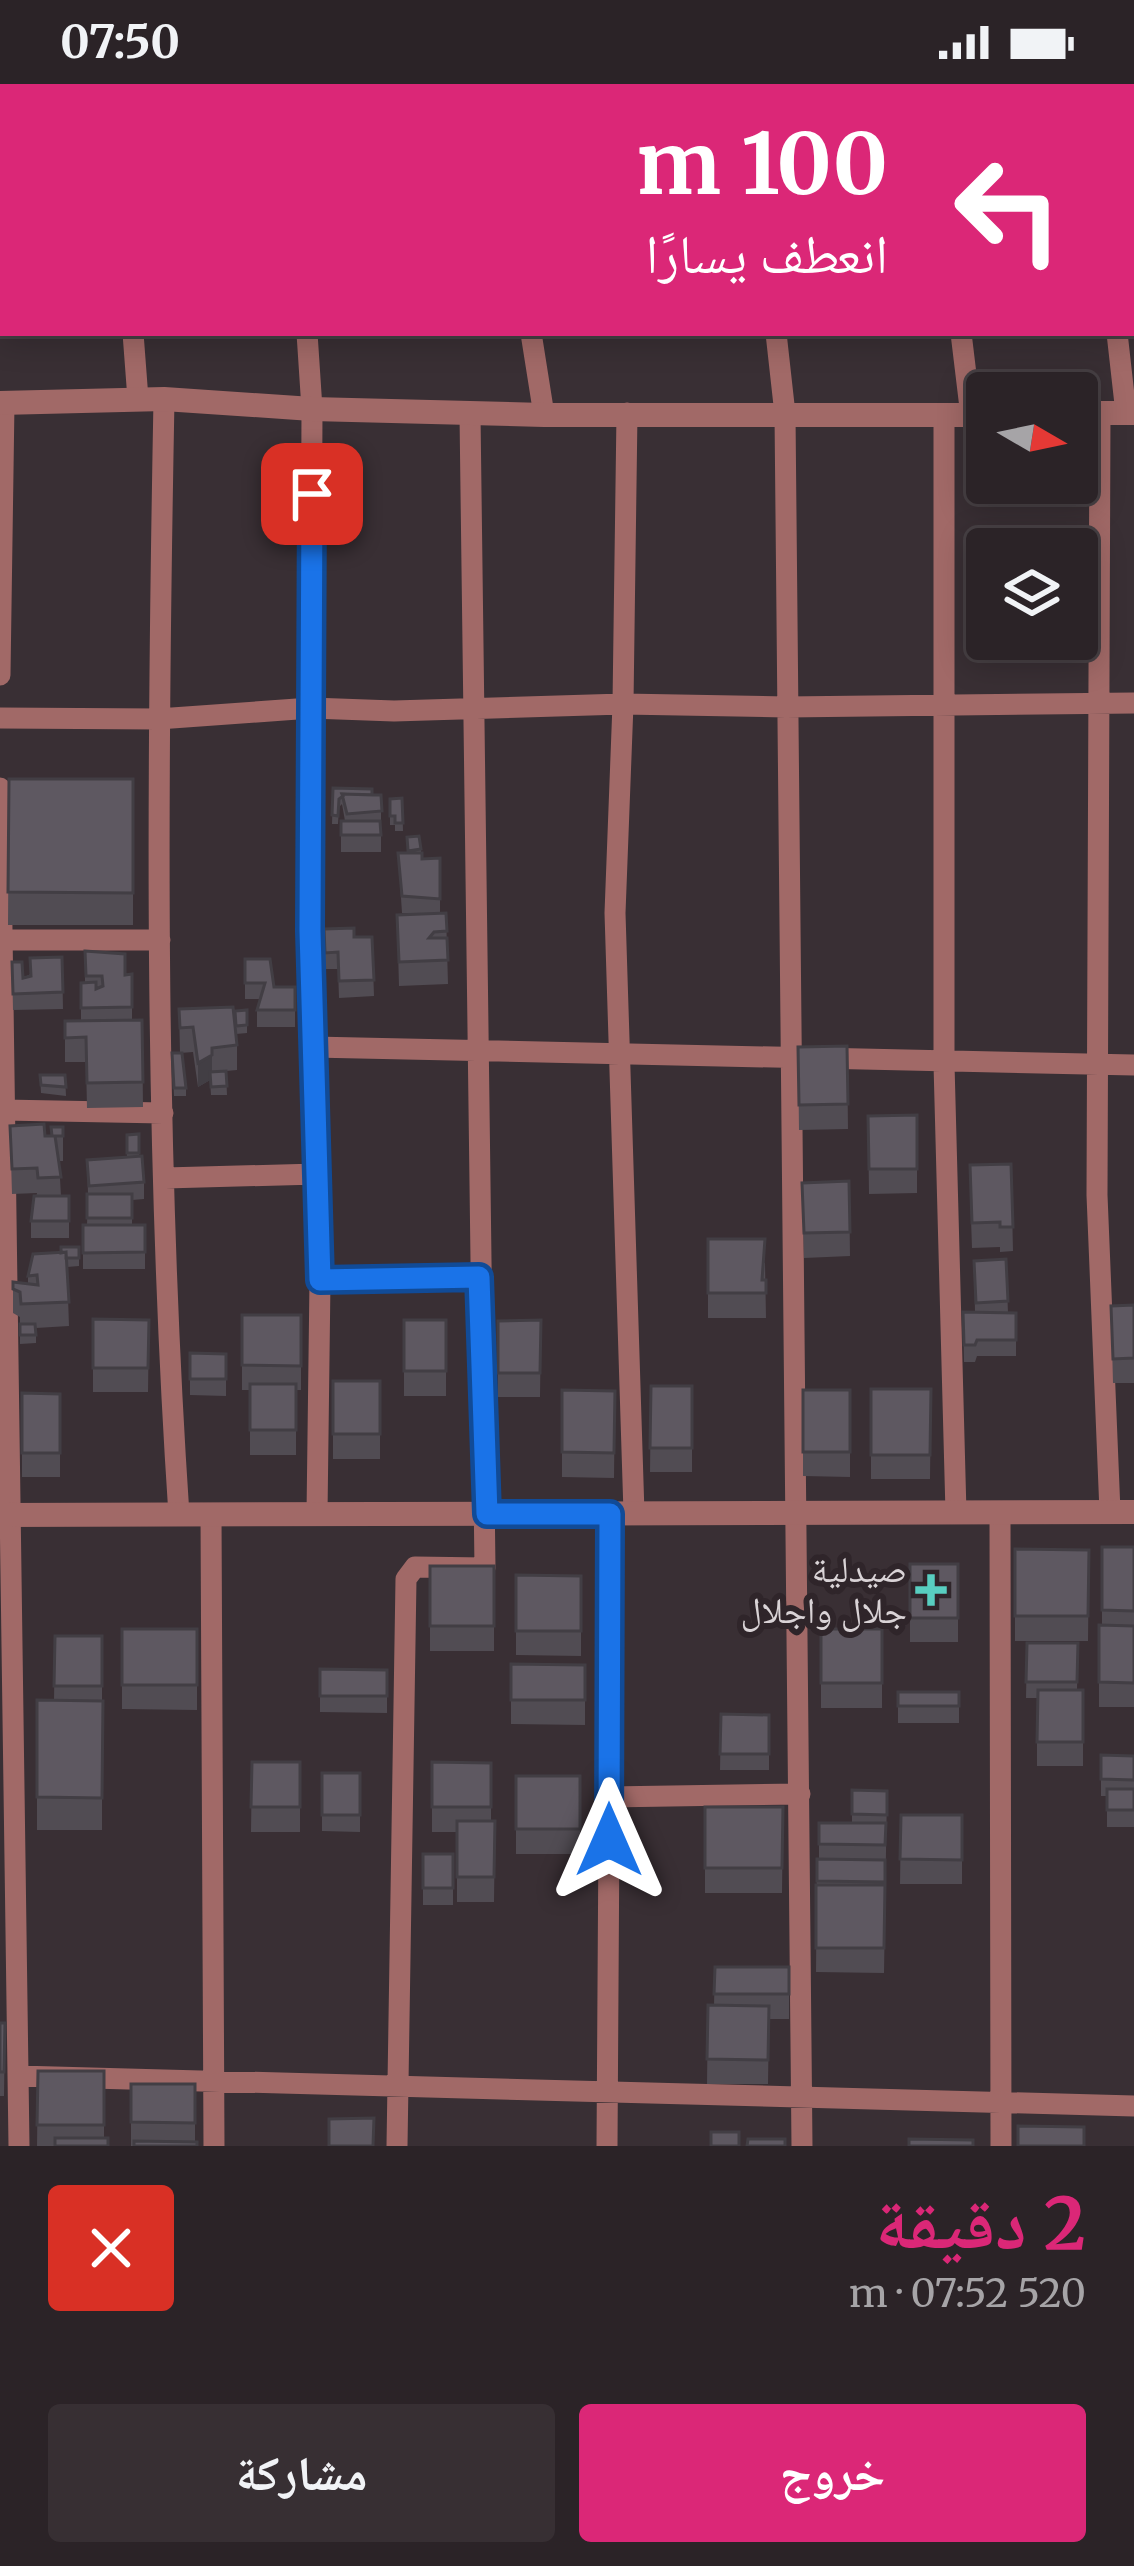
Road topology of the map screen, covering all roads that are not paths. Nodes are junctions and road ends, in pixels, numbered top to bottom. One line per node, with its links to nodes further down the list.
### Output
1 (133, 336): 8 (street)
2 (307, 336): 11 (street)
3 (531, 336): 16 (street)
4 (776, 336): 15 (street)
5 (962, 336): 7 (street)
6 (1117, 336): 13 (street)
7 (969, 372)
8 (137, 399): 9 (street); 10 (street)
9 (164, 399): 11 (street); 28 (street)
10 (2, 403): 19 (street)
11 (312, 409): 14 (street); 26 (street)
12 (627, 413): 15 (street); 16 (street); 21 (street)
13 (1109, 413): 22 (street)
14 (470, 414): 16 (street); 23 (street)
15 (785, 414): 17 (street); 24 (street)
16 (544, 415)
17 (944, 416): 18 (street); 25 (street)
18 (966, 416)
19 (0, 675)
20 (1134, 703): 22 (street)
21 (623, 704): 23 (street); 24 (street); 34 (street)
22 (1100, 704): 25 (street); 37 (street)
23 (473, 706): 26 (street); 33 (street)
24 (786, 706): 25 (street); 35 (street)
25 (946, 706): 36 (street)
26 (311, 708): 28 (street); 32 (street)
27 (0, 718): 28 (street)
28 (158, 719): 31 (street)
29 (0, 788): 30 (street)
30 (2, 940): 31 (street); 39 (street)
31 (160, 940): 41 (street)
32 (314, 1047): 33 (street); 42 (street)
33 (479, 1051): 34 (street); 44 (street)
34 (620, 1054): 35 (street); 53 (street)
35 (790, 1060): 36 (street); 48 (street)
36 (944, 1064): 37 (street); 49 (street)
37 (1099, 1065): 38 (street); 47 (street)
38 (1134, 1065)
39 (1, 1066): 40 (street)
40 (3, 1110): 41 (street); 54 (street)
41 (163, 1113): 43 (street)
42 (316, 1174): 43 (street); 45 (street)
43 (164, 1178): 55 (street)
44 (479, 1277): 45 (street); 52 (street)
45 (320, 1280): 51 (street)
46 (1000, 1512): 47 (street); 49 (street); 63 (street)
47 (1122, 1512)
48 (798, 1513): 49 (street); 53 (street); 56 (street)
49 (956, 1513)
50 (211, 1514): 51 (street); 55 (street); 59 (street)
51 (317, 1514): 52 (street)
52 (487, 1514): 53 (street); 60 (street)
53 (622, 1514): 57 (street)
54 (7, 1515): 55 (street); 58 (street)
55 (179, 1515)
56 (800, 1794): 57 (street); 62 (street)
57 (609, 1797): 61 (street)
58 (18, 2076): 59 (street); 65 (street)
59 (214, 2081): 60 (street); 66 (street)
60 (398, 2086): 61 (street); 67 (street)
61 (608, 2092): 62 (street); 68 (street)
62 (802, 2097): 63 (street); 69 (street)
63 (1001, 2102): 64 (street); 70 (street)
64 (1134, 2106)
65 (13, 2132)
66 (214, 2146)
67 (397, 2146)
68 (607, 2146)
69 (802, 2146)
70 (1001, 2146)

